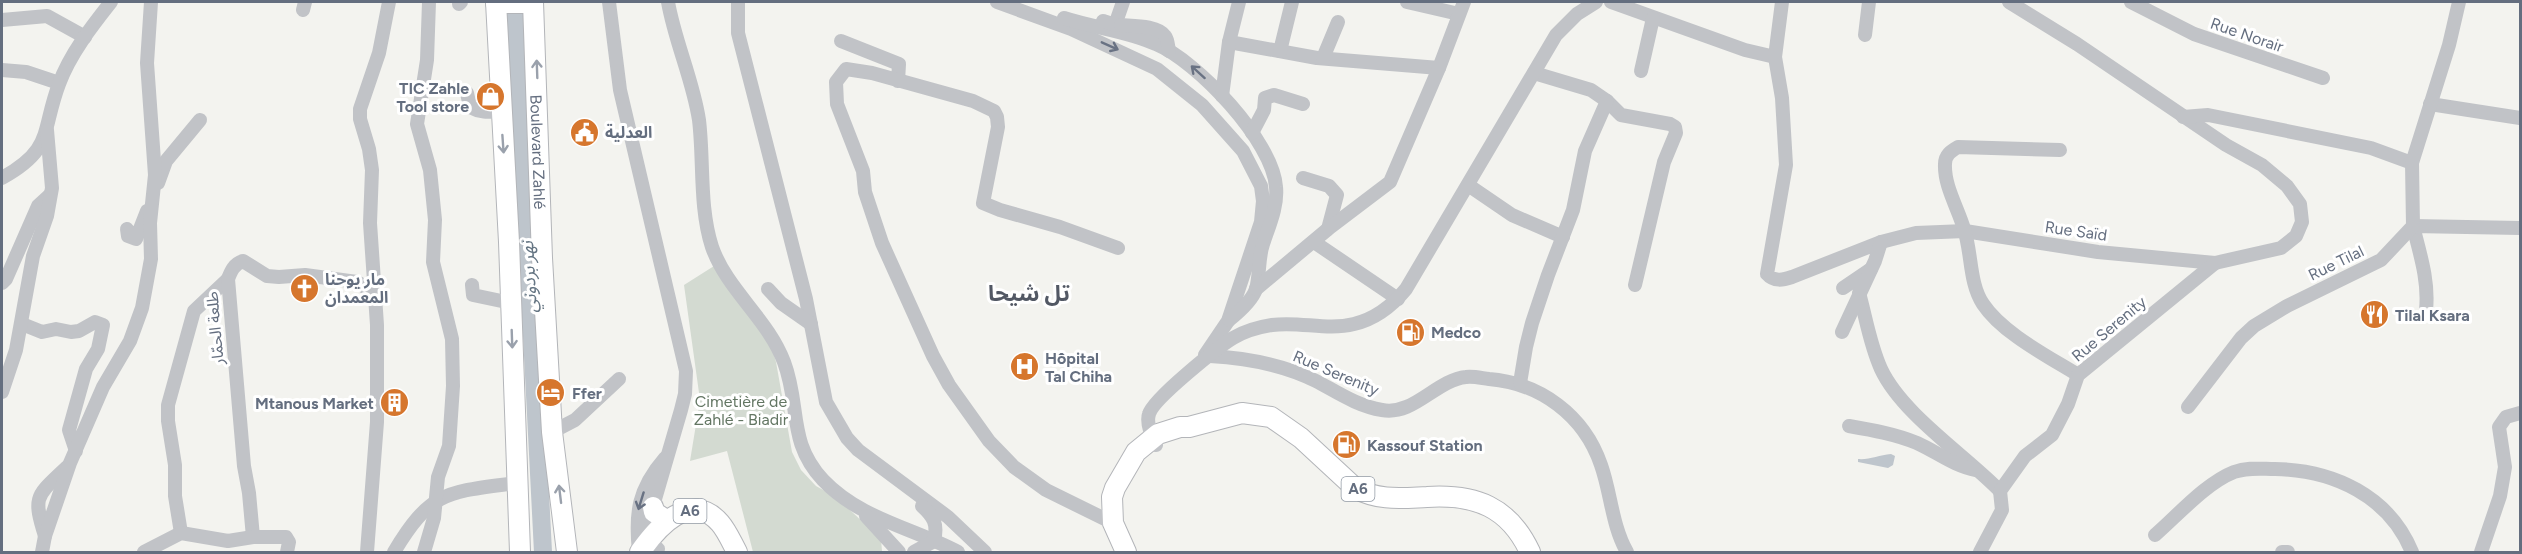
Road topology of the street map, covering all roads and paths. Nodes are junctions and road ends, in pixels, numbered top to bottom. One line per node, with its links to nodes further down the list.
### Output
1 (111, 2): 31 (street)
2 (151, 2): 64 (street)
3 (389, 2): 86 (street)
4 (429, 2): 111 (street)
5 (496, 2): 6 (highway); 50 (highway, Boulevard Zahlé)
6 (533, 2): 76 (highway, Boulevard Zahlé, one-way to 6)
7 (609, 2): 105 (street)
8 (668, 2): 112 (street)
9 (738, 2): 93 (street)
10 (997, 2): 57 (street, one-way to 57)
11 (1016, 2): 26 (street)
12 (1123, 2): 29 (street)
13 (1239, 2): 33 (street)
14 (1292, 2): 35 (street)
15 (1407, 2): 23 (street)
16 (1596, 2): 41 (street)
17 (1611, 2): 25 (street)
18 (1782, 2): 36 (street, Rue Saïd)
19 (1869, 2): 30 (street)
20 (2009, 2): 24 (street, Rue Saïd)
21 (2131, 2): 42 (street, Rue Norair)
22 (2459, 2): 49 (street)
23 (1461, 8): 38 (street)
24 (2029, 8): 51 (street, Rue Saïd)
25 (1653, 18): 36 (street); 40 (street)
26 (1068, 19): 29 (street); 34 (street)
27 (2, 20): 31 (street)
28 (1338, 22): 37 (street)
29 (1115, 25): 34 (street)
30 (1865, 35)
31 (85, 37): 44 (street)
32 (842, 41): 43 (street)
33 (1229, 42): 35 (street); 46 (street)
34 (1169, 51): 46 (street, one-way to 34)
35 (1280, 51): 37 (street)
36 (1775, 57): 74 (street, Rue Saïd)
37 (1323, 58): 38 (street)
38 (1439, 68): 68 (street)
39 (2, 70): 44 (street)
40 (1641, 71)
41 (1534, 73): 47 (street); 62 (street)
42 (2323, 78)
43 (898, 81): 75 (street); 114 (street)
44 (59, 83): 54 (street)
45 (466, 93): 50 (street)
46 (1222, 96): 55 (street)
47 (1607, 101): 72 (street); 82 (street)
48 (1303, 104): 55 (street)
49 (2430, 104): 52 (street); 58 (street)
50 (501, 111): 76 (highway, Boulevard Zahlé, one-way to 76)
51 (2183, 117): 58 (street); 77 (street, Rue Saïd)
52 (2520, 118)
53 (200, 120): 64 (street)
54 (47, 130): 59 (street); 65 (street)
55 (1256, 138): 57 (street); 61 (street)
56 (2060, 150): 71 (street)
57 (1243, 151): 63 (street)
58 (2412, 163): 67 (street)
59 (2, 178)
60 (1303, 178): 68 (street)
61 (1276, 184): 63 (street); 85 (street)
62 (1468, 185): 72 (street); 88 (street)
63 (1261, 186): 91 (street)
64 (154, 189): 66 (street)
65 (51, 195): 80 (street); 92 (street)
66 (152, 205): 70 (street); 106 (street)
67 (2413, 226): 69 (street); 90 (street); 100 (street, Rue Tilal)
68 (1328, 228): 73 (street)
69 (2520, 228)
70 (127, 229)
71 (1965, 231): 74 (street, Rue Saïd); 77 (street, Rue Saïd); 96 (street)
72 (1563, 237): 98 (street)
73 (1314, 242): 85 (street); 88 (street)
74 (1881, 242): 78 (street)
75 (1118, 248)
76 (526, 250): 89 (highway, Boulevard Zahlé); 103 (highway, Boulevard Zahlé)
77 (2215, 263): 96 (street, Rue Serenity)
78 (1871, 269): 83 (street); 87 (street)
79 (228, 279): 86 (street, طلعة الحمّار); 117 (street); 119 (street, طلعة الحمّار)
80 (2, 283)
81 (472, 285): 89 (street)
82 (1635, 285)
83 (1843, 288)
84 (768, 289): 93 (street)
85 (1256, 290): 91 (street)
86 (374, 293): 126 (street)
87 (1859, 293): 94 (street); 107 (street)
88 (1398, 299): 95 (street)
89 (511, 303): 109 (highway, Boulevard Zahlé, one-way to 109)
90 (2426, 309)
91 (1228, 321): 95 (street)
92 (22, 324): 99 (street); 106 (street)
93 (811, 324): 108 (street)
94 (1842, 332)
95 (1204, 360): 98 (street, Rue Serenity); 104 (street)
96 (2078, 375): 110 (street, Rue Serenity)
97 (618, 379): 103 (street)
98 (1520, 383): 138 (street, Rue Serenity)
99 (2, 392)
100 (2188, 406)
101 (2520, 413): 143 (street)
102 (1849, 426): 107 (street)
103 (552, 432): 130 (highway, Boulevard Zahlé, one-way to 103)
104 (1156, 435): 114 (highway, A6); 137 (highway, A6)
105 (666, 456): 113 (street); 121 (street, one-way to 121)
106 (73, 457): 123 (street)
107 (1981, 471): 110 (street)
108 (888, 472): 115 (street); 120 (street)
109 (516, 483): 111 (street); 129 (highway, Boulevard Zahlé)
110 (2000, 491): 139 (street, Rue Serenity)
111 (434, 501): 127 (street); 128 (street)
112 (860, 511): 116 (street); 133 (street)
113 (660, 514): 121 (highway, A6); 132 (highway, A6)
114 (1113, 523): 136 (highway, A6)
115 (961, 530): 122 (street); 135 (street)
116 (912, 531): 120 (street); 133 (street)
117 (181, 533): 119 (street); 124 (street)
118 (2155, 535): 142 (street)
119 (253, 537): 125 (street)
120 (934, 541): 122 (street); 134 (street)
121 (648, 549): 131 (highway, A6)
122 (954, 550)
123 (42, 552)
124 (144, 552)
125 (287, 552)
126 (367, 552)
127 (394, 552)
128 (424, 552)
129 (520, 552)
130 (567, 552)
131 (724, 552)
132 (737, 552)
133 (901, 552)
134 (914, 552)
135 (985, 552)
136 (1126, 552)
137 (1530, 552)
138 (1627, 552)
139 (1980, 552)
140 (2282, 552): 141 (street)
141 (2288, 552)
142 (2412, 552)
143 (2481, 552)

